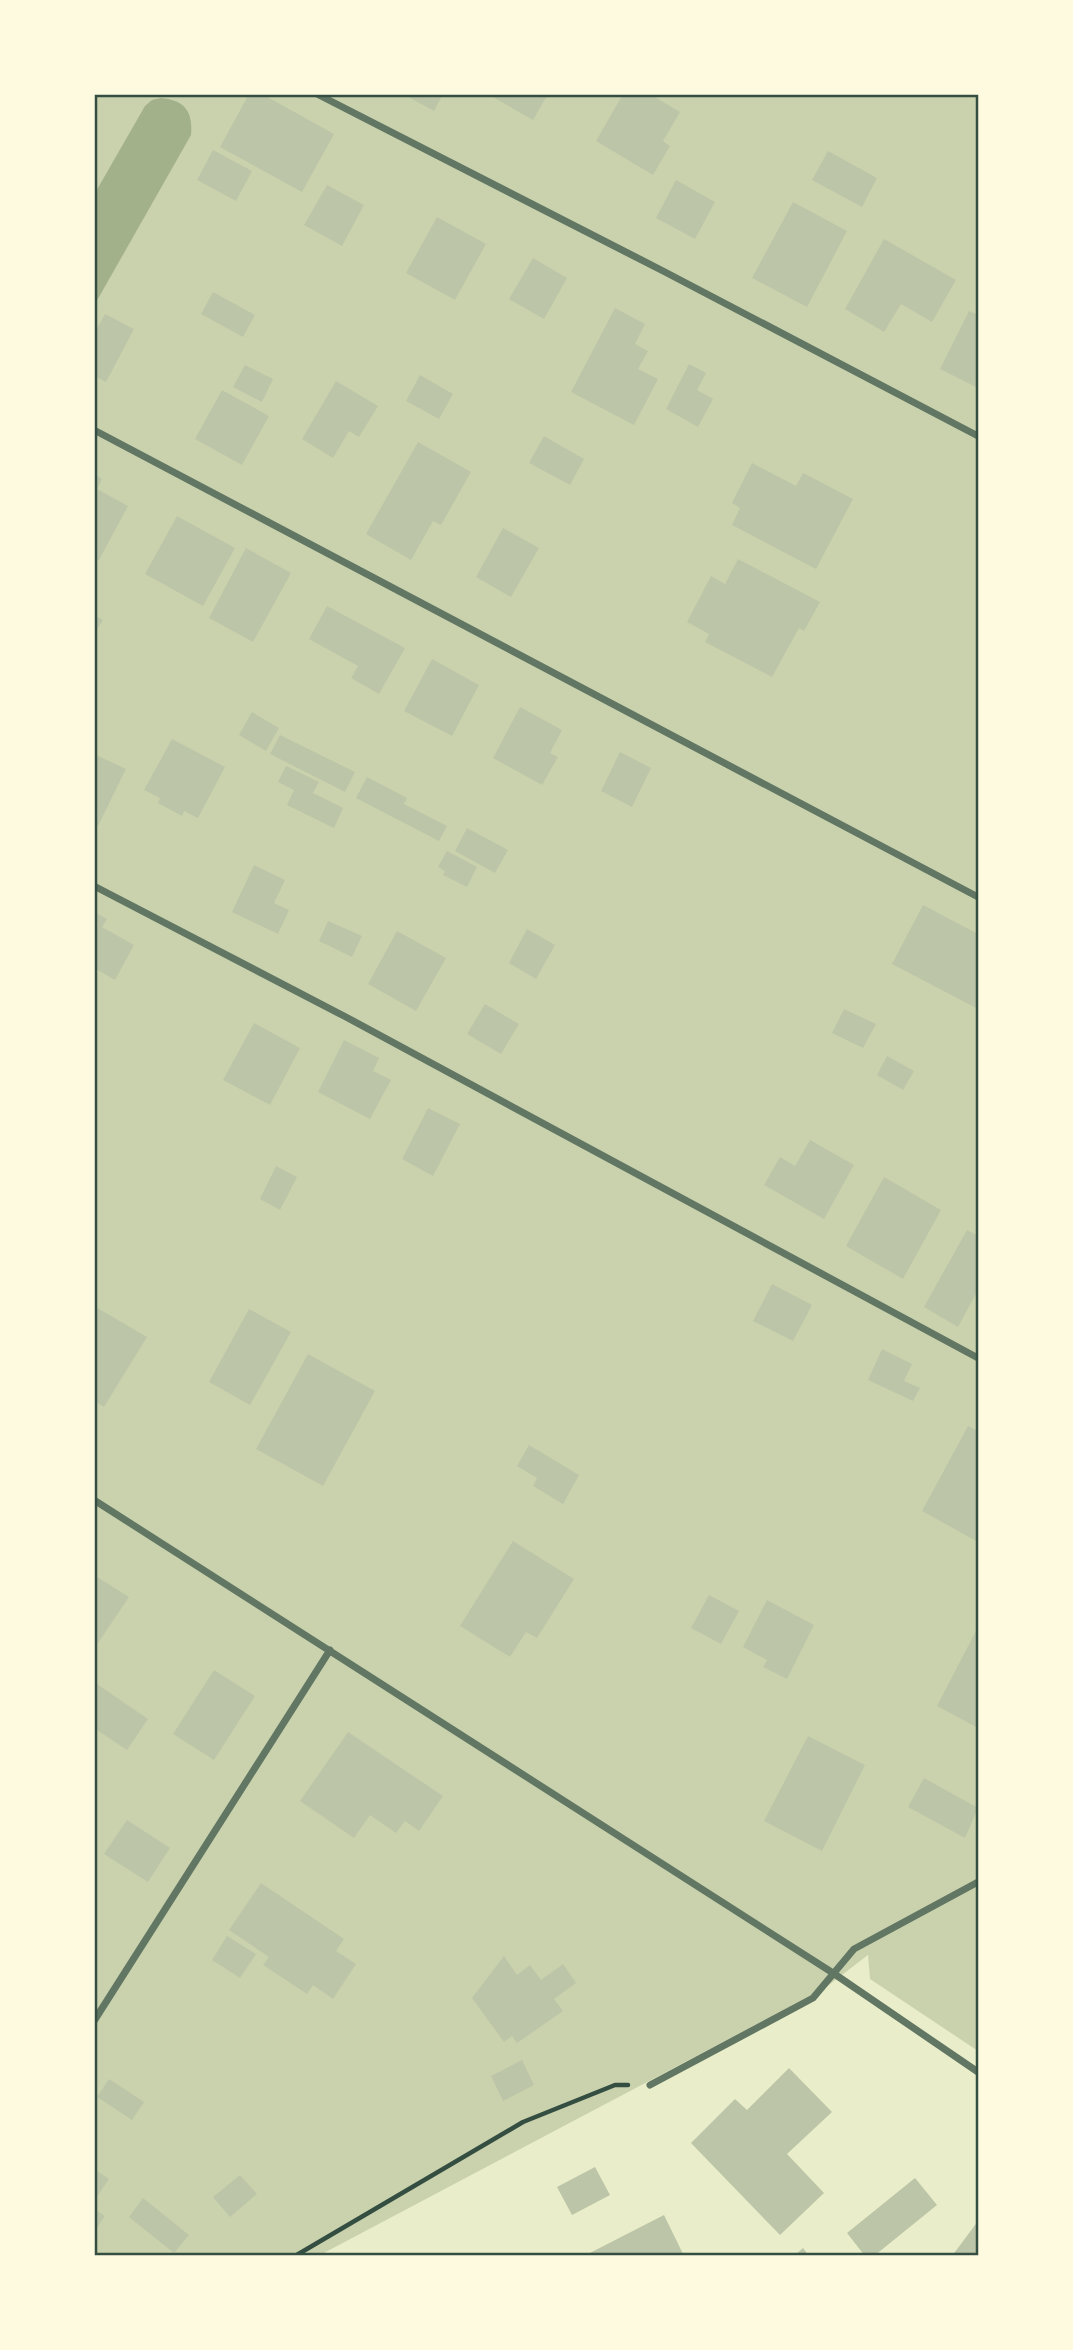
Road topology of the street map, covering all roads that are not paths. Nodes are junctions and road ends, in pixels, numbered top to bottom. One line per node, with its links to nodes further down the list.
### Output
1 (317, 94): 3 (street)
2 (94, 430): 5 (street)
3 (978, 436)
4 (94, 886): 6 (street)
5 (978, 897)
6 (978, 1358)
7 (94, 1500): 8 (street)
8 (330, 1650): 10 (street); 11 (street)
9 (978, 1882): 10 (street)
10 (833, 1973): 12 (street); 13 (street)
11 (94, 2021)
12 (978, 2072)
13 (650, 2085)

